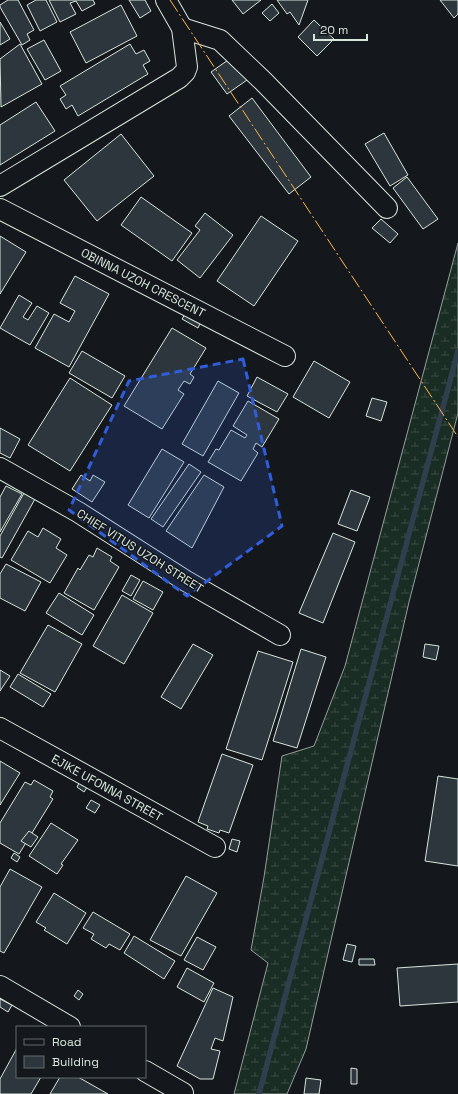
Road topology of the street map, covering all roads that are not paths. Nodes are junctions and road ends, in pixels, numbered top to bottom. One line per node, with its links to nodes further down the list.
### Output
1 (166, 0): 2 (street)
2 (182, 28): 3 (street); 4 (street)
3 (0, 186)
4 (387, 208)
5 (0, 209): 6 (street, OBINNA UZOH CRESCENT)
6 (285, 356)
7 (0, 468): 8 (street, CHIEF VITUS UZOH STREET)
8 (280, 636)
9 (0, 728): 10 (street, EJIKE UFONNA STREET)
10 (215, 847)
11 (0, 986): 12 (street)
12 (68, 1026)
13 (146, 1072): 14 (street)
14 (183, 1093)

